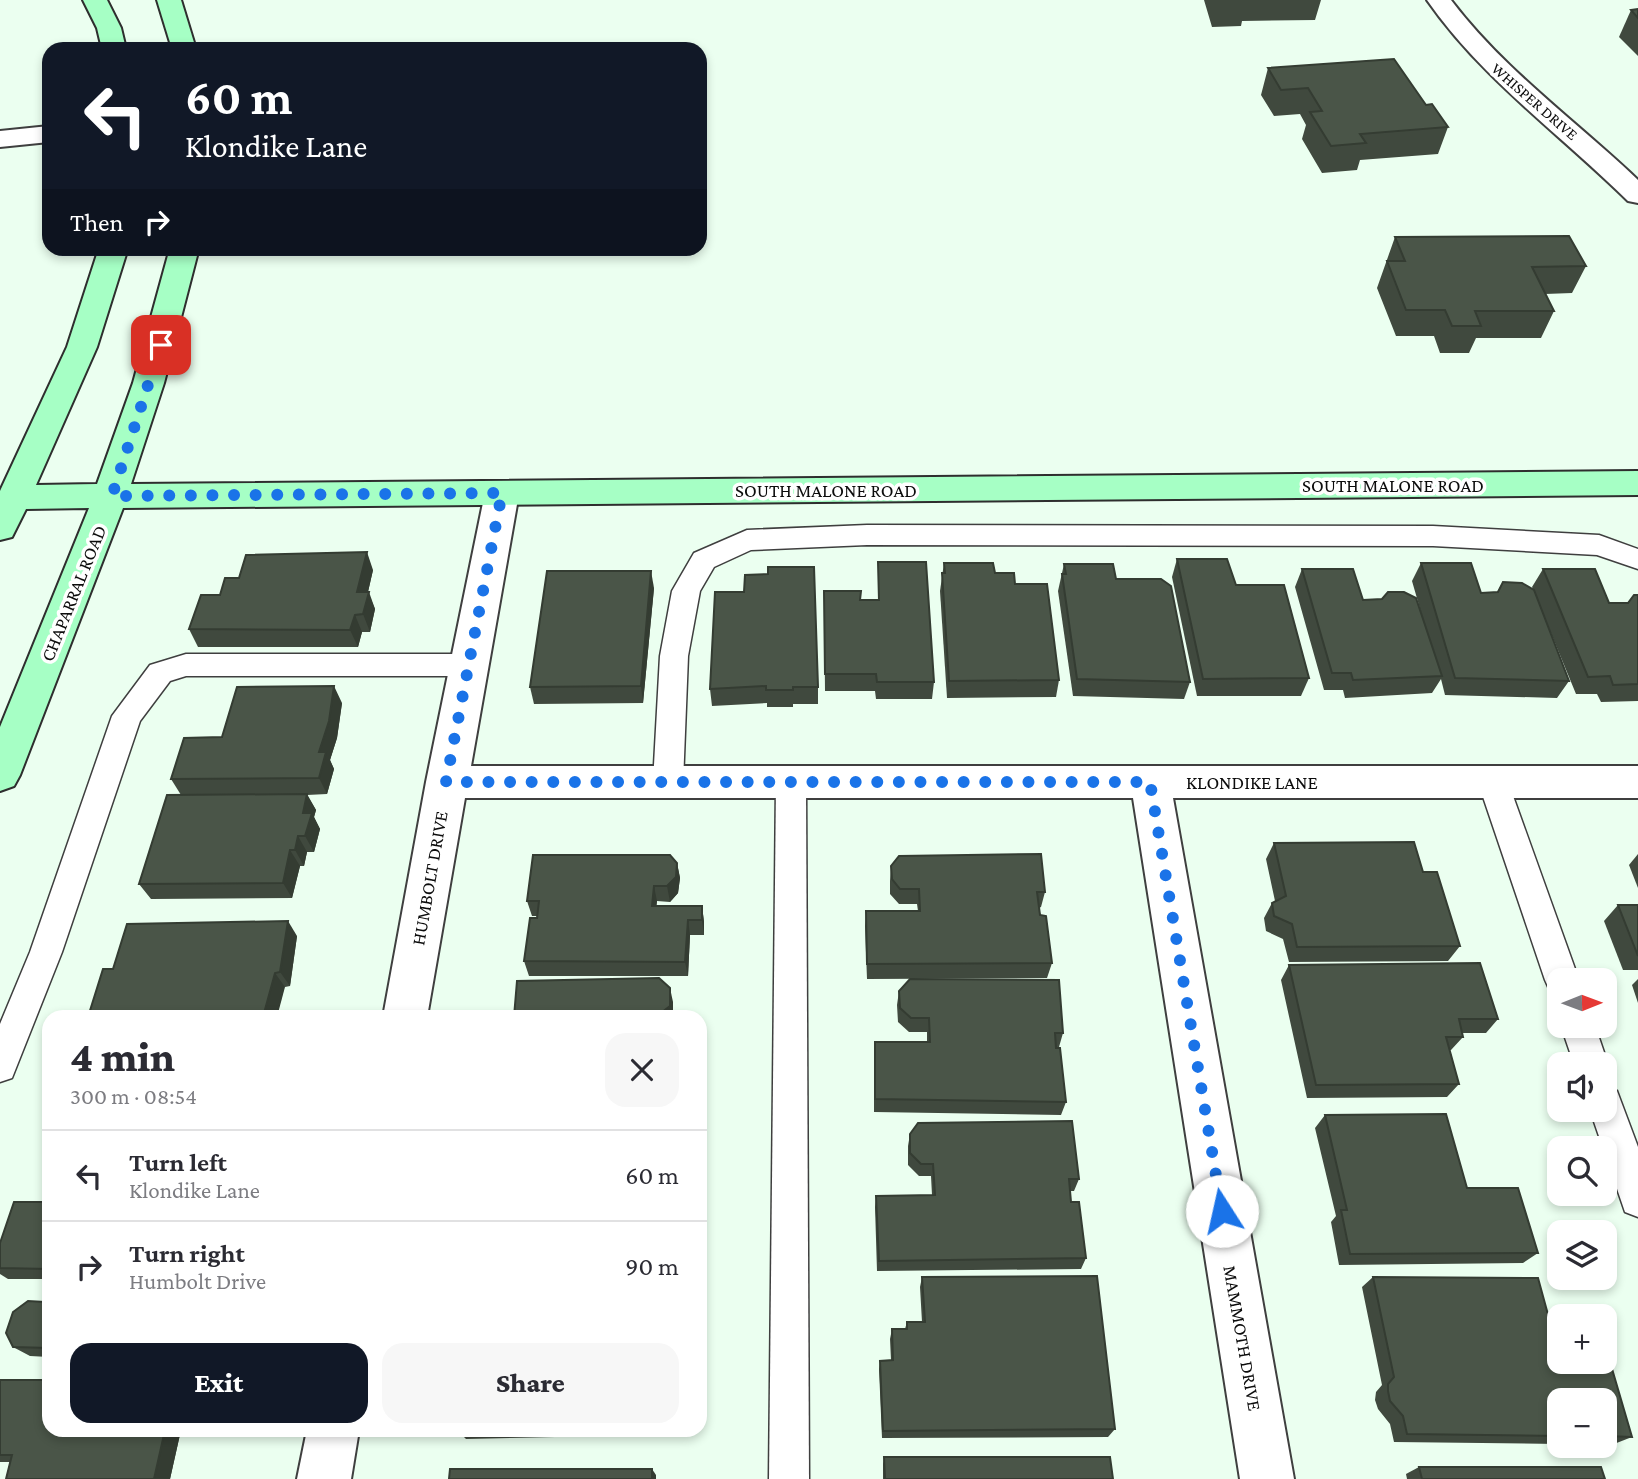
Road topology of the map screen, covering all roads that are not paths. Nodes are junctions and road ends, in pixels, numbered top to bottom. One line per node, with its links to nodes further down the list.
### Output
1 (95, 0): 4 (street)
2 (169, 0): 5 (street)
3 (1439, 0): 8 (street, WHISPER DRIVE)
4 (112, 42)
5 (182, 42)
6 (42, 135): 7 (street)
7 (0, 139)
8 (1638, 195)
9 (111, 256): 14 (street)
10 (183, 256): 13 (street, CHAPARRAL ROAD)
11 (1638, 483): 12 (street, SOUTH MALONE ROAD)
12 (502, 493): 13 (street, SOUTH MALONE ROAD); 17 (street, HUMBOLT DRIVE)
13 (112, 496): 14 (street, SOUTH MALONE ROAD); 18 (street, CHAPARRAL ROAD)
14 (14, 497): 15 (street)
15 (0, 528)
16 (1638, 559): 23 (lane)
17 (468, 665): 19 (street, HUMBOLT DRIVE); 27 (lane)
18 (0, 775)
19 (446, 782): 23 (street, KLONDIKE LANE); 26 (street, HUMBOLT DRIVE)
20 (1150, 782): 21 (street, KLONDIKE LANE); 24 (street, KLONDIKE LANE); 33 (street, MAMMOTH DRIVE)
21 (1493, 782): 22 (street, KLONDIKE LANE); 25 (lane)
22 (1638, 782)
23 (668, 783): 24 (street, KLONDIKE LANE)
24 (791, 783): 32 (lane)
25 (1558, 968)
26 (406, 1010)
27 (0, 1066)
28 (1612, 1122): 29 (lane)
29 (1638, 1199)
30 (332, 1437): 31 (street)
31 (324, 1479)
32 (789, 1479)
33 (1267, 1479)

